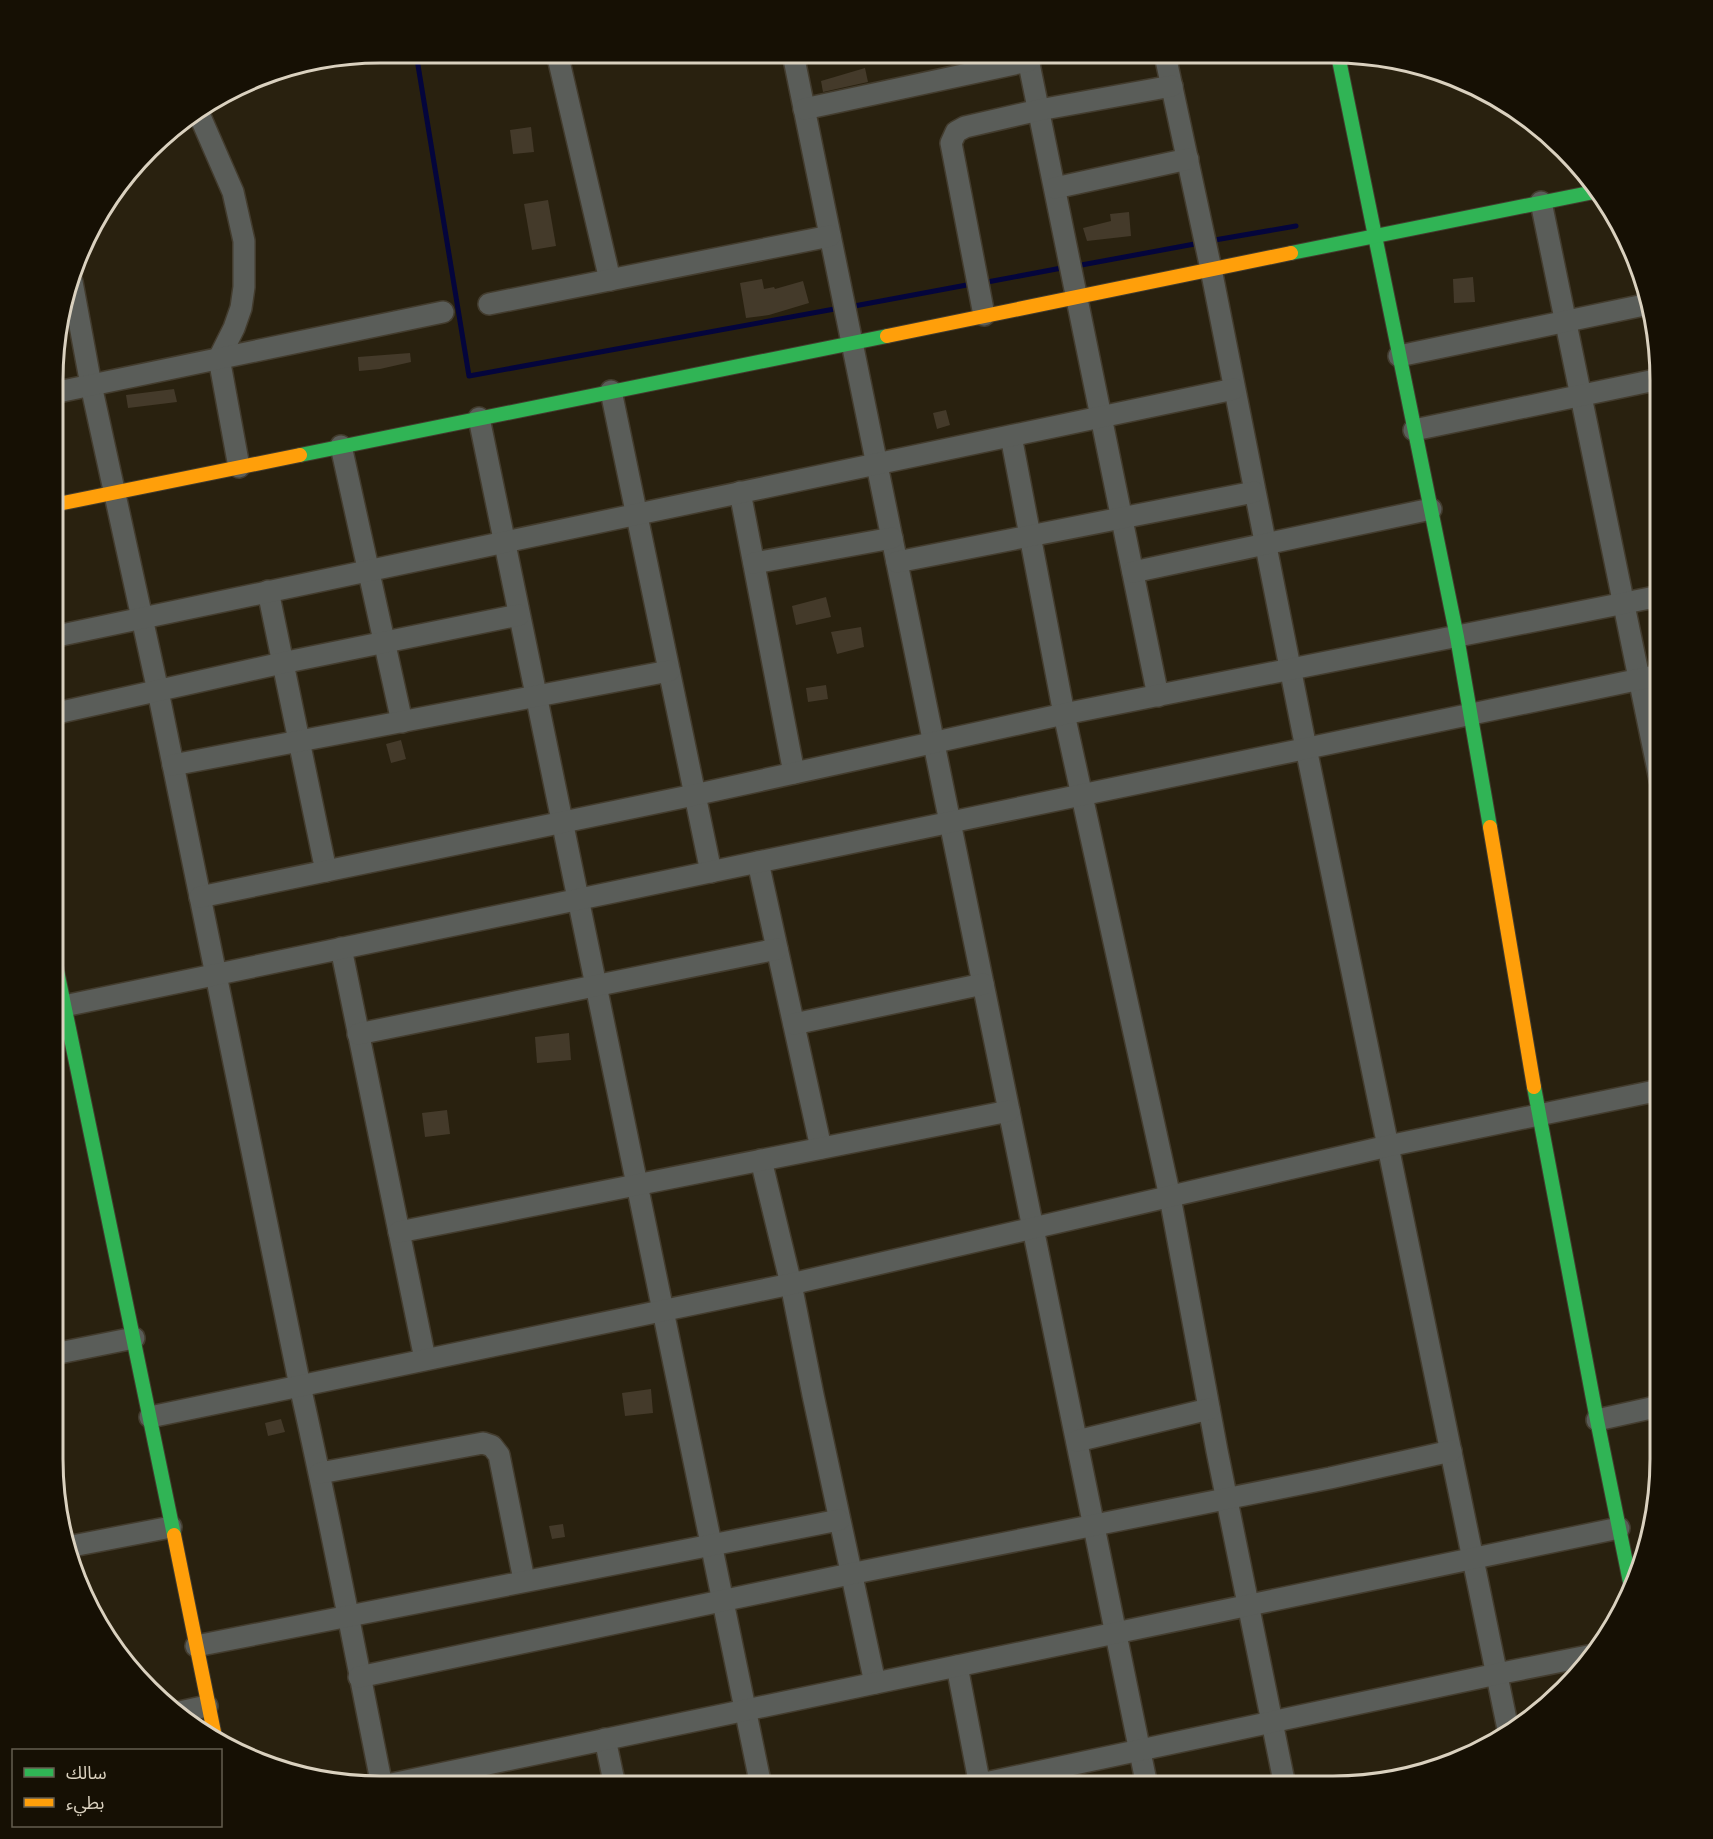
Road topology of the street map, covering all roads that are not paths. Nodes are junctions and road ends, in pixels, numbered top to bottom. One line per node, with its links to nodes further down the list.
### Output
1 (559, 63): 18 (street)
2 (796, 63): 8 (street)
3 (1006, 63): 8 (street)
4 (1029, 63): 9 (street)
5 (1167, 63): 7 (street)
6 (1340, 63): 16 (street)
7 (1172, 86): 9 (street); 11 (street)
8 (804, 108): 15 (street)
9 (1039, 110): 12 (street); 24 (street)
10 (201, 118): 28 (street)
11 (1188, 159): 12 (street); 17 (street)
12 (1055, 188): 20 (street)
13 (1589, 193): 14 (street)
14 (1541, 202): 16 (street); 25 (street)
15 (830, 236): 18 (street); 26 (street)
16 (1375, 236): 17 (street); 27 (street)
17 (1211, 269): 20 (street); 31 (street)
18 (610, 280): 21 (street)
19 (75, 296): 30 (street)
20 (1078, 296): 24 (street); 35 (street)
21 (489, 304)
22 (1641, 306): 25 (street)
23 (443, 312): 28 (street)
24 (984, 315): 26 (street)
25 (1566, 321): 27 (street); 34 (street)
26 (852, 342): 33 (street); 40 (street)
27 (1399, 356): 37 (street)
28 (219, 358): 30 (street); 41 (street)
29 (1650, 381): 34 (street)
30 (91, 385): 32 (street); 42 (street)
31 (1234, 389): 35 (street); 44 (street)
32 (63, 391)
33 (611, 391): 36 (street); 47 (street)
34 (1581, 395): 37 (street); 59 (street)
35 (1102, 416): 38 (street); 48 (street)
36 (479, 418): 39 (street); 51 (street)
37 (1414, 430): 46 (street)
38 (1011, 436): 40 (street); 49 (street)
39 (341, 446): 41 (street); 55 (street)
40 (877, 463): 43 (street); 50 (street)
41 (239, 467): 42 (street)
42 (115, 492): 45 (street); 61 (street)
43 (740, 492): 47 (street); 54 (street)
44 (1254, 492): 48 (street); 52 (street)
45 (63, 503)
46 (1431, 509): 52 (street); 63 (street)
47 (638, 514): 51 (street); 67 (street)
48 (1122, 518): 49 (street); 56 (street)
49 (1030, 535): 53 (street); 73 (street)
50 (892, 538): 53 (street); 54 (street)
51 (505, 542): 55 (street); 60 (street)
52 (1265, 545): 56 (street); 66 (street)
53 (897, 562): 77 (street)
54 (754, 563): 80 (street)
55 (369, 570): 57 (street); 64 (street)
56 (1133, 572): 71 (street)
57 (268, 591): 61 (street); 65 (street)
58 (1650, 598): 59 (street)
59 (1624, 603): 63 (street); 68 (street)
60 (519, 615): 64 (street); 70 (street)
61 (142, 618): 62 (street); 69 (street)
62 (63, 635)
63 (1457, 637): 66 (street); 74 (street)
64 (384, 642): 65 (street); 75 (street)
65 (282, 663): 69 (street); 76 (street)
66 (1291, 668): 71 (street); 78 (street)
67 (669, 671): 70 (street); 82 (street)
68 (1650, 678): 74 (street)
69 (158, 690): 72 (street); 79 (street)
70 (536, 696): 75 (street); 84 (street)
71 (1158, 696): 73 (street)
72 (63, 712)
73 (1064, 714): 77 (street); 81 (street)
74 (1470, 714): 78 (street); 101 (street)
75 (402, 722): 76 (street)
76 (298, 742): 79 (street); 86 (street)
77 (933, 743): 80 (street); 83 (street)
78 (1306, 748): 81 (street); 102 (street)
79 (173, 765): 88 (street)
80 (794, 773): 82 (street)
81 (1083, 794): 83 (street); 106 (street)
82 (694, 795): 84 (street); 87 (street)
83 (950, 822): 85 (street); 93 (street)
84 (561, 823): 86 (street); 89 (street)
85 (758, 862): 87 (street); 91 (street)
86 (326, 871): 88 (street)
87 (711, 872): 89 (street)
88 (200, 897): 92 (street)
89 (578, 899): 90 (street); 94 (street)
90 (341, 948): 92 (street); 98 (street)
91 (777, 949): 94 (street); 97 (street)
92 (216, 974): 96 (street); 114 (street)
93 (983, 984): 97 (street); 100 (street)
94 (596, 986): 98 (street); 105 (street)
95 (63, 1001): 96 (street)
96 (64, 1006): 111 (street)
97 (794, 1024): 103 (street)
98 (358, 1034): 108 (street)
99 (1650, 1092): 101 (street)
100 (1009, 1111): 103 (street); 107 (street)
101 (1539, 1115): 102 (street); 118 (street)
102 (1388, 1146): 106 (street); 120 (street)
103 (821, 1148): 104 (street)
104 (761, 1160): 105 (street); 109 (street)
105 (637, 1185): 108 (street); 110 (street)
106 (1170, 1197): 107 (street); 116 (street)
107 (1034, 1228): 109 (street); 119 (street)
108 (399, 1232): 113 (street)
109 (791, 1284): 110 (street); 123 (street)
110 (663, 1310): 113 (street); 128 (street)
111 (134, 1338): 112 (street); 117 (street)
112 (63, 1352)
113 (425, 1359): 114 (street)
114 (300, 1386): 117 (street); 121 (street)
115 (1650, 1408): 118 (street)
116 (1209, 1409): 119 (street); 122 (street)
117 (150, 1417): 124 (street)
118 (1596, 1420): 126 (street)
119 (1077, 1441): 125 (street)
120 (1451, 1451): 122 (street); 130 (street)
121 (320, 1473): 132 (street); 135 (street)
122 (1227, 1498): 125 (street); 134 (street)
123 (839, 1520): 128 (street); 131 (street)
124 (171, 1527): 127 (street); 137 (street)
125 (1094, 1527): 131 (street); 136 (street)
126 (1619, 1528): 129 (street); 130 (street)
127 (75, 1545)
128 (712, 1546): 132 (street); 133 (street)
129 (1635, 1556)
130 (1473, 1559): 134 (street); 140 (street)
131 (850, 1574): 133 (street); 142 (street)
132 (524, 1580): 135 (street)
133 (723, 1601): 141 (street); 145 (street)
134 (1248, 1606): 136 (street); 146 (street)
135 (346, 1615): 137 (street); 141 (street)
136 (1116, 1633): 139 (street); 150 (street)
137 (196, 1646): 143 (street)
138 (1579, 1658): 140 (street)
139 (957, 1666): 142 (street); 155 (street)
140 (1497, 1674): 146 (street); 147 (street)
141 (360, 1677): 151 (street)
142 (875, 1683): 145 (street)
143 (207, 1706): 144 (street); 148 (street)
144 (187, 1710)
145 (745, 1710): 149 (street); 154 (street)
146 (1271, 1722): 150 (street); 158 (street)
147 (1507, 1724)
148 (212, 1728)
149 (605, 1739): 152 (street); 153 (street)
150 (1140, 1751): 156 (street); 157 (street)
151 (380, 1776)
152 (429, 1776)
153 (613, 1776)
154 (759, 1776)
155 (975, 1776)
156 (1020, 1776)
157 (1146, 1776)
158 (1283, 1776)

